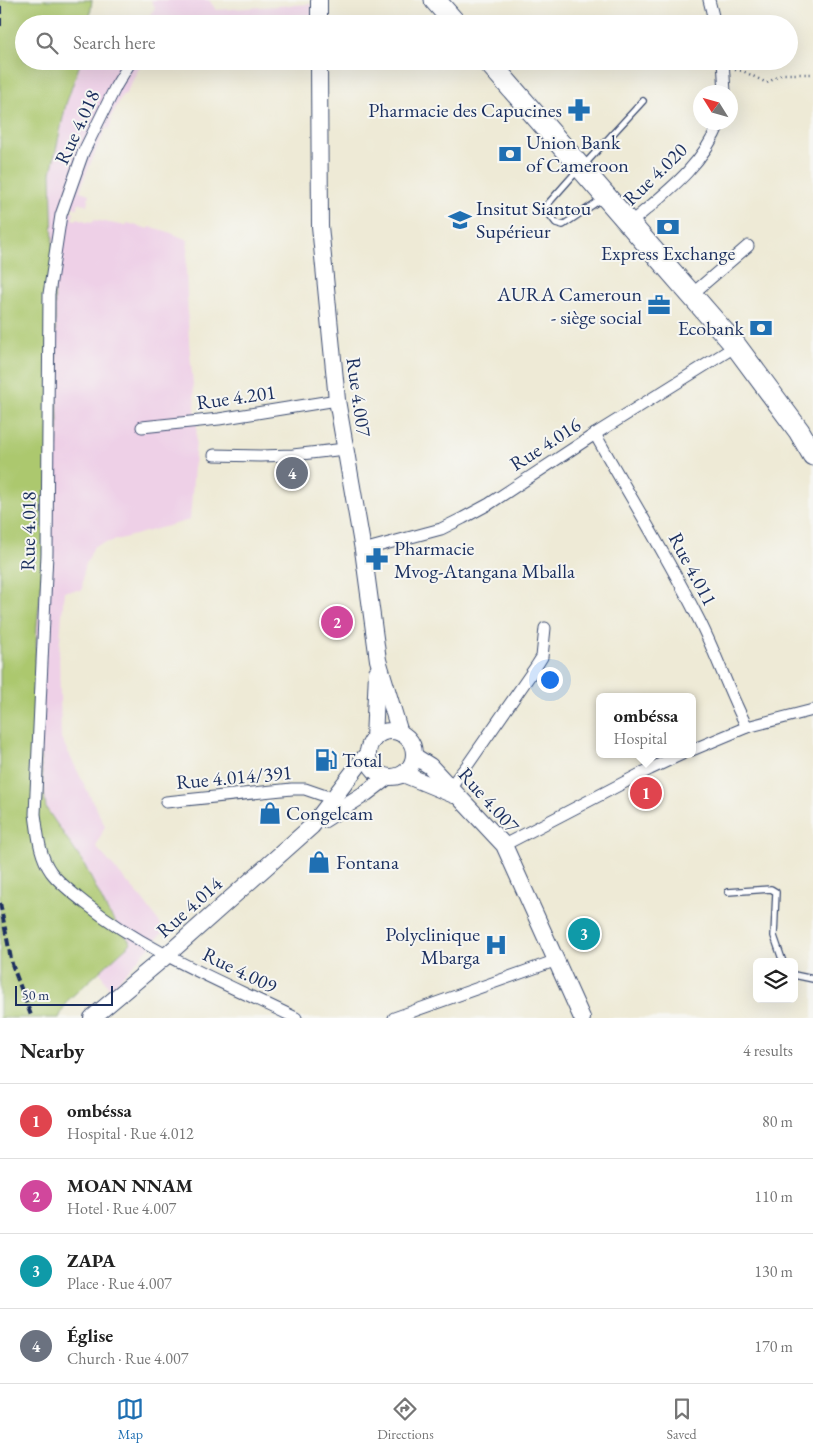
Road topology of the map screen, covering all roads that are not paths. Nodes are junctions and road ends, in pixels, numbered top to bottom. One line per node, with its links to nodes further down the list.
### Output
1 (319, 0): 4 (main road)
2 (435, 0): 5 (highway)
3 (709, 0): 6 (street)
4 (319, 15)
5 (448, 15)
6 (713, 15)
7 (126, 70): 43 (street, Rue 4.018)
8 (319, 70): 20 (main road, Rue 4.007)
9 (496, 70): 14 (highway)
10 (724, 70): 11 (street)
11 (725, 85)
12 (643, 101): 14 (lane)
13 (717, 130): 16 (street, Rue 4.020)
14 (580, 169): 15 (highway); 15 (lane)
15 (605, 197): 16 (highway)
16 (628, 224): 18 (highway)
17 (748, 246): 18 (street)
18 (691, 295): 19 (highway)
19 (736, 346): 22 (street, Rue 4.016); 25 (highway)
20 (336, 400): 21 (street, Rue 4.201); 23 (main road, Rue 4.007)
21 (142, 427)
22 (595, 434): 26 (street, Rue 4.016); 30 (street, Rue 4.011)
23 (345, 449): 24 (street); 26 (main road, Rue 4.007)
24 (214, 455)
25 (813, 455)
26 (364, 550): 28 (main road, Rue 4.007)
27 (545, 628): 37 (street)
28 (378, 660): 31 (main road, Rue 4.007); 32 (main road)
29 (813, 710): 30 (street)
30 (747, 727): 33 (street)
31 (400, 733): 32 (main road); 34 (main road)
32 (370, 746): 36 (main road); 38 (main road)
33 (696, 748)
34 (414, 756): 36 (main road); 37 (main road, Rue 4.007)
35 (674, 758): 41 (street)
36 (395, 776): 37 (main road); 40 (main road)
37 (454, 792): 41 (main road, Rue 4.007)
38 (334, 799): 39 (street, Rue 4.014/391); 40 (main road)
39 (166, 802)
40 (312, 826): 43 (main road, Rue 4.014)
41 (504, 845): 45 (main road, Rue 4.007)
42 (728, 892): 44 (lane)
43 (167, 955): 48 (main road, Rue 4.014); 49 (street, Rue 4.009)
44 (782, 958)
45 (557, 960): 50 (street); 51 (main road, Rue 4.007)
46 (798, 976): 47 (lane)
47 (813, 979)
48 (92, 1018)
49 (296, 1018)
50 (394, 1018)
51 (582, 1018)

